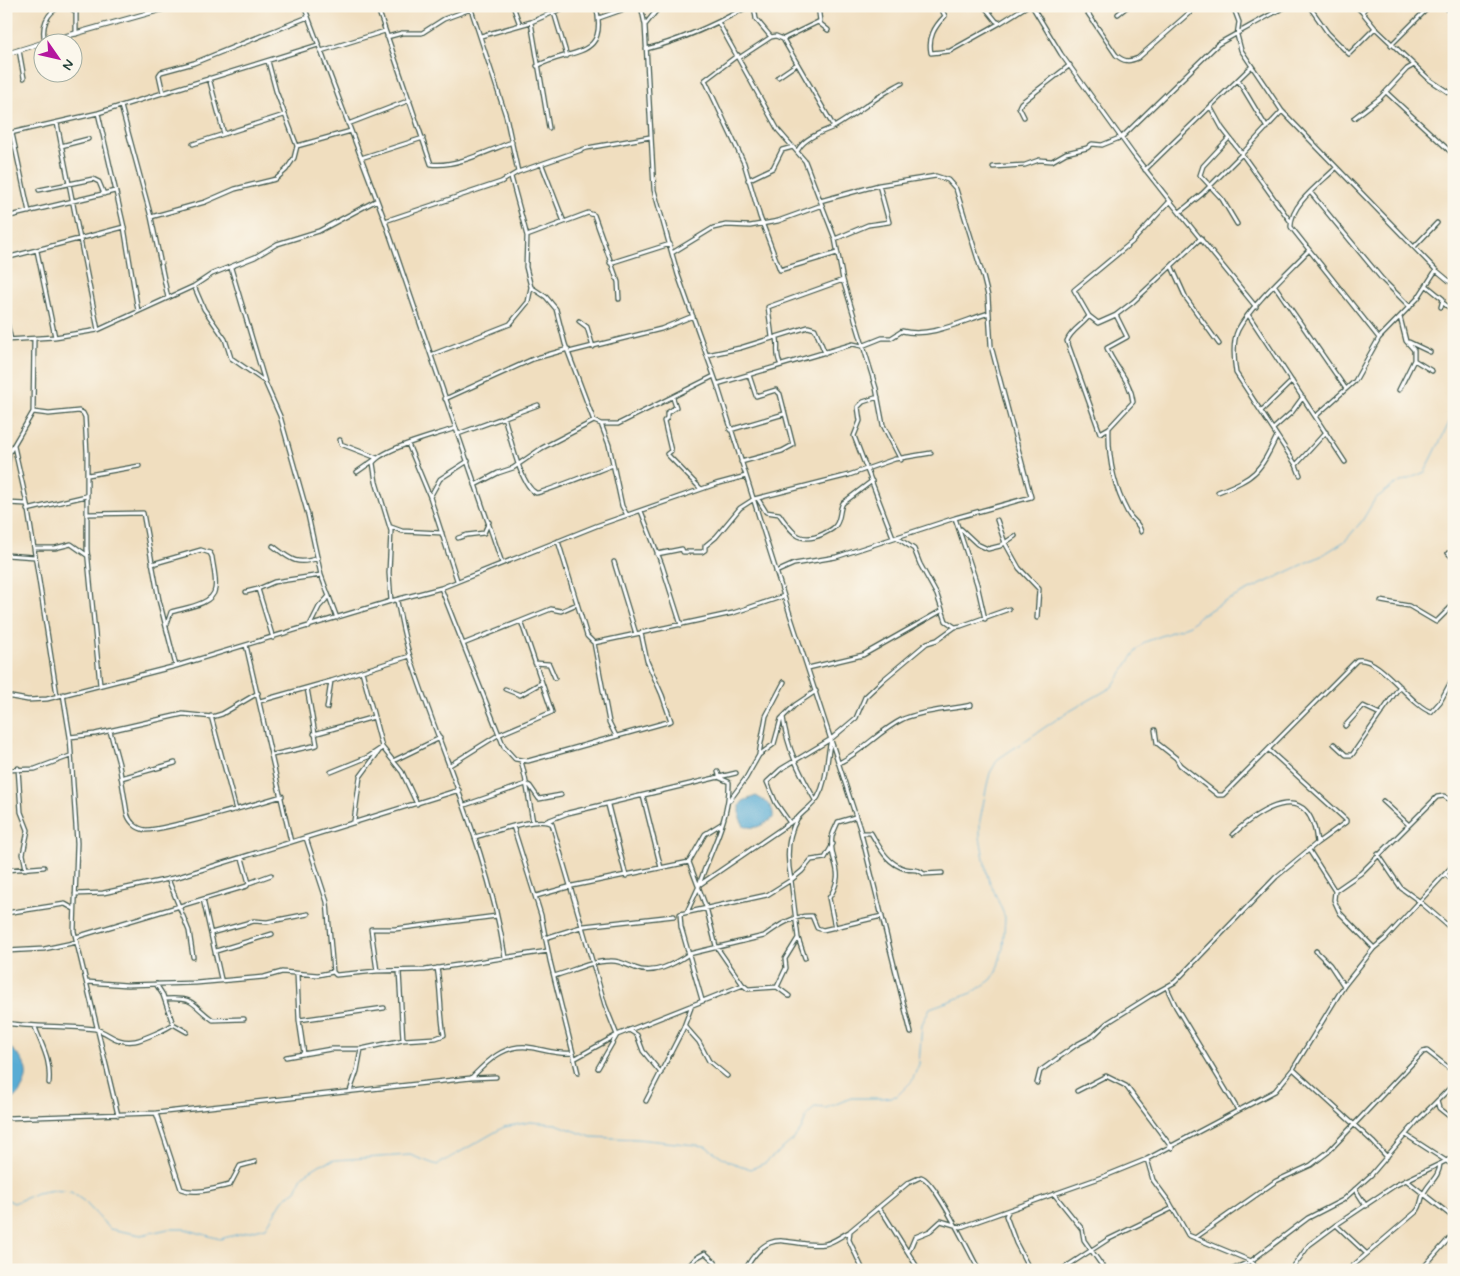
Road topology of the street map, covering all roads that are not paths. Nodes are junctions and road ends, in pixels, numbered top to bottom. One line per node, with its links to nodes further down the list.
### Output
1 (62, 6): 49 (street)
2 (68, 6): 50 (street)
3 (154, 6): 33 (street)
4 (174, 6): 33 (street)
5 (304, 6): 39 (street)
6 (377, 6): 52 (street)
7 (513, 6): 45 (street)
8 (552, 6): 36 (street)
9 (568, 6): 36 (street)
10 (596, 6): 40 (street)
11 (633, 6): 40 (street)
12 (641, 6): 46 (street)
13 (660, 6): 46 (street)
14 (749, 6): 42 (street)
15 (754, 6): 56 (street)
16 (818, 6): 43 (street)
17 (940, 6): 44 (street)
18 (984, 6): 44 (street)
19 (1027, 6): 44 (street)
20 (1032, 6): 69 (street)
21 (1083, 6): 34 (street)
22 (1128, 6): 37 (street)
23 (1185, 6): 34 (street)
24 (1197, 6): 34 (street)
25 (1232, 6): 53 (street)
26 (1286, 6): 53 (street)
27 (1309, 6): 47 (street)
28 (1356, 6): 35 (street)
29 (1367, 6): 35 (street)
30 (1430, 6): 59 (street)
31 (1445, 6): 38 (street)
32 (471, 8): 54 (street); 55 (street)
33 (155, 12): 51 (street)
34 (1190, 12)
35 (1362, 12): 47 (street)
36 (554, 13): 41 (street); 65 (street)
37 (1118, 14)
38 (1454, 15)
39 (308, 17): 58 (street); 79 (street)
40 (599, 18): 65 (street)
41 (531, 22): 45 (street); 71 (street)
42 (718, 22): 61 (street); 66 (street)
43 (818, 22): 48 (street); 57 (street)
44 (1000, 23)
45 (520, 25): 54 (street)
46 (645, 25): 61 (street)
47 (1375, 28): 59 (street)
48 (828, 30)
49 (42, 32)
50 (76, 32)
51 (82, 32)
52 (385, 32): 55 (street); 63 (street)
53 (1237, 35): 72 (street); 100 (street)
54 (481, 36): 103 (street)
55 (387, 37): 81 (street)
56 (771, 38): 57 (street); 66 (street)
57 (783, 39): 68 (street)
58 (318, 44): 63 (street); 67 (street)
59 (1392, 45): 70 (street)
60 (32, 46): 62 (street)
61 (646, 49): 98 (street)
62 (20, 50): 64 (street); 74 (street)
63 (321, 51): 90 (street)
64 (6, 54)
65 (567, 56): 71 (street)
66 (738, 56): 107 (street); 118 (street)
67 (268, 61): 75 (street); 86 (street)
68 (797, 64): 73 (street); 91 (street)
69 (1070, 65): 87 (street); 100 (street)
70 (1414, 65): 78 (street); 80 (street)
71 (537, 66): 92 (street)
72 (1251, 67): 76 (street); 84 (street)
73 (778, 77)
74 (24, 78)
75 (209, 78): 79 (street); 97 (street)
76 (1238, 80): 83 (street); 93 (street)
77 (902, 83): 91 (street)
78 (1386, 92): 88 (street); 110 (street)
79 (163, 93): 82 (street)
80 (1454, 96)
81 (410, 100): 90 (street); 99 (street)
82 (122, 106): 85 (street); 134 (street)
83 (1211, 108): 101 (street); 115 (street)
84 (1282, 111): 93 (street); 114 (street)
85 (98, 113): 89 (street); 123 (street)
86 (284, 115): 97 (street); 106 (street)
87 (1024, 117)
88 (1354, 118)
89 (56, 123): 95 (street); 105 (street)
90 (348, 124): 94 (street)
91 (834, 127): 108 (street)
92 (549, 128)
93 (1267, 128): 109 (street)
94 (351, 131): 106 (street); 111 (street)
95 (12, 133): 96 (street); 131 (street)
96 (6, 134)
97 (224, 134): 104 (street)
98 (650, 137): 112 (street); 146 (street)
99 (422, 138): 103 (street); 111 (street)
100 (1122, 138): 113 (street); 115 (street)
101 (1229, 138): 109 (street); 121 (street)
102 (88, 139): 105 (street)
103 (512, 142): 116 (street)
104 (194, 144)
105 (61, 146): 119 (street)
106 (297, 146): 134 (street)
107 (794, 147): 108 (street); 118 (street)
108 (797, 151): 128 (street)
109 (1242, 154): 121 (street); 136 (street)
110 (1454, 155)
111 (361, 158): 126 (street)
112 (542, 165): 116 (street); 137 (street)
113 (993, 167)
114 (1336, 168): 124 (street); 147 (street)
115 (1145, 170): 127 (street)
116 (518, 172): 117 (street)
117 (511, 177): 135 (street); 142 (street)
118 (748, 180): 138 (street)
119 (68, 183): 122 (street); 125 (street); 129 (street)
120 (879, 185): 128 (street); 144 (street); 171 (street)
121 (1209, 186): 132 (street); 140 (street)
122 (39, 190)
123 (115, 191): 125 (street); 141 (street)
124 (1311, 193): 136 (street); 167 (street)
125 (104, 194): 129 (street)
126 (377, 200): 135 (street); 155 (street)
127 (1170, 200): 132 (street); 174 (street)
128 (820, 201): 130 (street)
129 (72, 202): 131 (street); 145 (street)
130 (822, 205): 138 (street); 144 (street)
131 (29, 212): 133 (street)
132 (1180, 212): 143 (street)
133 (6, 217)
134 (151, 217): 163 (street)
135 (385, 221): 196 (street)
136 (1290, 221): 148 (street)
137 (564, 222): 142 (street); 153 (street)
138 (763, 223): 150 (street); 151 (street)
139 (1437, 223): 147 (street)
140 (1237, 224)
141 (124, 227): 145 (street); 169 (street)
142 (527, 236): 162 (street)
143 (1201, 238): 154 (street); 166 (street)
144 (835, 239): 150 (street)
145 (79, 240): 149 (street); 179 (street)
146 (670, 244): 151 (street); 153 (street)
147 (1414, 247): 156 (street)
148 (1308, 250): 160 (street); 184 (street)
149 (37, 251): 152 (street); 180 (street)
150 (837, 253): 157 (street)
151 (672, 254): 173 (street)
152 (6, 258)
153 (610, 262): 164 (street)
154 (1172, 267): 172 (street); 190 (street)
155 (231, 268): 159 (street); 204 (street)
156 (1436, 270): 158 (street); 161 (street)
157 (843, 280): 181 (street); 182 (street)
158 (1454, 285)
159 (194, 286): 163 (street); 204 (street)
160 (1275, 286): 166 (street); 206 (street)
161 (1427, 286): 165 (street); 167 (street)
162 (531, 287): 193 (street); 196 (street)
163 (168, 298): 169 (street)
164 (619, 299)
165 (1443, 303): 168 (street); 170 (street)
166 (1256, 307): 175 (street)
167 (1410, 307): 176 (street)
168 (1441, 307)
169 (138, 311): 179 (street)
170 (1454, 311)
171 (989, 313): 191 (street); 259 (street)
172 (1116, 315): 174 (street); 221 (street)
173 (693, 316): 192 (street); 197 (street)
174 (1090, 316): 221 (street)
175 (1248, 316): 203 (street); 213 (street)
176 (1400, 317): 184 (street); 188 (street)
177 (6, 318): 187 (street)
178 (579, 321): 192 (street)
179 (98, 330): 180 (street)
180 (55, 337): 185 (street)
181 (772, 337): 183 (street); 197 (street)
182 (859, 337): 189 (street); 191 (street)
183 (777, 338): 195 (street); 199 (street)
184 (1379, 338): 206 (street)
185 (34, 339): 187 (street); 214 (street)
186 (6, 340): 187 (street)
187 (11, 340)
188 (1406, 341): 194 (street); 198 (street)
189 (853, 344): 191 (street); 195 (street)
190 (1219, 344)
191 (862, 346): 208 (street)
192 (592, 347): 193 (street)
193 (569, 351): 211 (street); 218 (street)
194 (1430, 352)
195 (825, 353): 199 (street)
196 (431, 355): 211 (street)
197 (707, 355): 202 (street)
198 (1414, 360): 200 (street); 207 (street)
199 (781, 365): 201 (street)
200 (1432, 371)
201 (749, 375): 205 (street); 215 (street)
202 (714, 376): 205 (street); 210 (street)
203 (1292, 381): 209 (street); 213 (street)
204 (265, 382): 278 (street)
205 (717, 384): 223 (street)
206 (1346, 389): 216 (street)
207 (1399, 390)
208 (878, 397): 232 (street); 240 (street)
209 (1303, 397): 216 (street); 222 (street)
210 (673, 398): 219 (street); 247 (street)
211 (445, 399): 220 (street)
212 (538, 405): 217 (street)
213 (1261, 411): 222 (street)
214 (33, 412): 229 (street); 242 (street)
215 (784, 414): 223 (street); 234 (street)
216 (1316, 416): 224 (street)
217 (504, 418): 225 (street); 236 (street)
218 (594, 421): 219 (street); 236 (street)
219 (601, 424): 237 (street)
220 (456, 428): 225 (street); 228 (street)
221 (1109, 428): 264 (street)
222 (1273, 429): 226 (street)
223 (730, 430): 234 (street)
224 (1326, 432): 235 (street); 238 (street)
225 (458, 434): 233 (street)
226 (1277, 436): 238 (street); 248 (street)
227 (340, 440): 231 (street)
228 (408, 444): 231 (street); 251 (street)
229 (13, 446): 249 (street); 254 (street)
230 (932, 452): 232 (street)
231 (377, 458): 241 (street); 262 (street)
232 (901, 460): 240 (street)
233 (468, 462): 246 (street); 251 (street)
234 (740, 462): 244 (street)
235 (1345, 462)
236 (519, 464): 237 (street); 246 (street)
237 (613, 465): 258 (street)
238 (1296, 465): 243 (street)
239 (139, 466): 242 (street)
240 (869, 469): 245 (street); 252 (street)
241 (357, 472)
242 (88, 475): 250 (street)
243 (1300, 475)
244 (746, 476): 247 (street); 252 (street)
245 (872, 481): 252 (street); 267 (street)
246 (475, 485): 261 (street)
247 (701, 489): 256 (street)
248 (1218, 492)
249 (6, 493)
250 (86, 496): 255 (street); 257 (street)
251 (430, 497): 265 (street)
252 (756, 499): 274 (street); 283 (street)
253 (6, 503): 254 (street)
254 (27, 504): 255 (street)
255 (27, 510): 272 (street)
256 (641, 511): 258 (street); 274 (street)
257 (88, 514): 277 (street); 282 (street)
258 (627, 515): 269 (street)
259 (955, 518): 263 (street); 267 (street)
260 (997, 520): 270 (street)
261 (488, 522): 268 (street); 280 (street)
262 (390, 526): 265 (street); 291 (street)
263 (959, 527): 270 (street); 300 (street)
264 (1141, 532)
265 (442, 533): 285 (street)
266 (1015, 536): 270 (street)
267 (894, 537): 283 (street); 297 (street)
268 (458, 538)
269 (558, 541): 280 (street); 294 (street)
270 (1005, 542): 299 (street)
271 (273, 546): 278 (street)
272 (34, 548): 276 (street); 277 (street)
273 (1448, 553): 279 (street)
274 (657, 554): 303 (street)
275 (6, 556): 276 (street)
276 (34, 557): 330 (street)
277 (88, 557): 323 (street)
278 (318, 558): 284 (street)
279 (1454, 560)
280 (502, 562): 285 (street)
281 (614, 562): 307 (street)
282 (152, 564): 302 (street); 302 (street)
283 (776, 572): 290 (street)
284 (321, 575): 287 (street); 289 (street)
285 (457, 580): 286 (street)
286 (441, 588): 292 (street); 310 (street)
287 (258, 589): 288 (street); 308 (street)
288 (246, 592)
289 (329, 596): 298 (street); 305 (street)
290 (784, 596): 303 (street); 315 (street)
291 (391, 601): 292 (street); 298 (street)
292 (397, 601): 312 (street)
293 (1381, 601): 295 (street)
294 (577, 604): 301 (street); 309 (street)
295 (1454, 604)
296 (1009, 609): 300 (street)
297 (941, 611): 306 (street); 315 (street)
298 (338, 618): 305 (street)
299 (1038, 618)
300 (985, 619): 306 (street)
301 (521, 621): 310 (street); 313 (street)
302 (166, 625): 314 (street)
303 (681, 625): 307 (street)
304 (6, 627): 317 (street)
305 (309, 627): 308 (street)
306 (955, 627): 347 (street)
307 (639, 633): 309 (street); 344 (street)
308 (273, 638): 311 (street)
309 (594, 642): 344 (street)
310 (463, 644): 343 (street)
311 (246, 645): 314 (street); 328 (street)
312 (410, 656): 316 (street); 346 (street)
313 (535, 663): 319 (street); 322 (street)
314 (176, 666): 323 (street)
315 (808, 668): 327 (street)
316 (362, 670): 320 (street); 337 (street)
317 (6, 674)
318 (1454, 676): 324 (street)
319 (555, 678)
320 (331, 682): 325 (street); 334 (street)
321 (784, 682): 352 (street)
322 (541, 683): 326 (street); 343 (street)
323 (100, 685): 329 (street)
324 (1400, 686): 335 (street); 350 (street)
325 (307, 688): 332 (street); 342 (street)
326 (505, 690)
327 (816, 691): 338 (street); 347 (street)
328 (258, 693): 332 (street); 336 (street)
329 (63, 694): 330 (street); 345 (street)
330 (57, 695): 331 (street)
331 (6, 696)
332 (260, 701): 351 (street)
333 (971, 705): 358 (street)
334 (326, 708)
335 (1380, 714): 339 (street); 348 (street)
336 (211, 716): 341 (street); 379 (street)
337 (374, 717): 342 (street); 349 (street)
338 (784, 717): 352 (street); 357 (street)
339 (1345, 726)
340 (1155, 730): 350 (street)
341 (110, 731): 345 (street); 365 (street)
342 (314, 734): 351 (street)
343 (498, 735): 355 (street); 359 (street)
344 (616, 736): 355 (street)
345 (70, 737): 353 (street)
346 (440, 738): 354 (street); 359 (street)
347 (832, 740): 357 (street); 358 (street); 372 (street)
348 (1334, 744)
349 (382, 747): 354 (street); 362 (street); 382 (street)
350 (1269, 750): 394 (street)
351 (272, 755): 370 (street)
352 (759, 755): 373 (street)
353 (70, 756): 360 (street); 416 (street)
354 (395, 760): 376 (street)
355 (521, 761): 367 (street)
356 (175, 762): 365 (street)
357 (794, 762): 372 (street); 386 (street)
358 (839, 763): 380 (street)
359 (450, 765): 368 (street)
360 (18, 768): 361 (street); 403 (street)
361 (6, 770)
362 (331, 772)
363 (718, 772): 366 (street)
364 (736, 773): 366 (street)
365 (121, 778): 379 (street)
366 (720, 778): 371 (street); 373 (street)
367 (528, 784): 369 (street); 377 (street); 384 (street)
368 (459, 790): 376 (street); 377 (street)
369 (561, 795)
370 (282, 796): 379 (street); 393 (street)
371 (643, 796): 378 (street); 402 (street)
372 (816, 800): 381 (street)
373 (729, 801): 385 (street)
374 (1383, 801): 387 (street)
375 (1454, 803): 387 (street)
376 (417, 804): 382 (street)
377 (465, 805): 391 (street)
378 (608, 805): 383 (street); 408 (street)
379 (236, 810)
380 (855, 817): 389 (street); 395 (street)
381 (798, 818): 386 (street); 410 (street)
382 (354, 821): 392 (street)
383 (547, 821): 384 (street); 414 (street)
384 (533, 822): 388 (street)
385 (721, 823): 399 (street); 413 (street)
386 (790, 823): 413 (street)
387 (1408, 825): 397 (street)
388 (514, 826): 391 (street); 417 (street)
389 (861, 833): 405 (street); 428 (street)
390 (1234, 834): 394 (street)
391 (475, 837): 426 (street)
392 (306, 838): 393 (street); 453 (street)
393 (291, 842): 398 (street)
394 (1317, 843): 396 (street)
395 (833, 844): 410 (street); 431 (street)
396 (1309, 850): 415 (street); 462 (street)
397 (1378, 854): 415 (street); 419 (street)
398 (242, 858): 409 (street); 412 (street)
399 (689, 862): 402 (street); 413 (street)
400 (1454, 864): 406 (street)
401 (44, 867): 403 (street)
402 (661, 868): 408 (street)
403 (26, 869): 404 (street)
404 (6, 870)
405 (942, 873)
406 (1445, 874): 411 (street); 419 (street)
407 (271, 875): 412 (street)
408 (626, 876): 414 (street)
409 (168, 879): 416 (street); 420 (street)
410 (791, 880): 421 (street); 429 (street)
411 (1454, 882)
412 (249, 883): 418 (street)
413 (699, 885): 421 (street); 423 (street)
414 (572, 886): 417 (street); 430 (street)
415 (1335, 891): 440 (street)
416 (75, 894): 422 (street)
417 (536, 896): 436 (street)
418 (203, 899): 420 (street); 433 (street)
419 (1419, 900): 432 (street); 440 (street)
420 (178, 906): 435 (street); 446 (street)
421 (706, 908): 423 (street); 439 (street)
422 (74, 909): 424 (street); 435 (street)
423 (686, 912): 445 (street)
424 (6, 913)
425 (308, 914): 433 (street)
426 (497, 916): 447 (street); 451 (street)
427 (674, 916): 430 (street)
428 (882, 916): 431 (street); 477 (street)
429 (796, 918): 431 (street); 437 (street); 439 (street)
430 (584, 926): 436 (street); 449 (street)
431 (835, 928)
432 (1454, 931)
433 (211, 932): 442 (street)
434 (272, 934): 442 (street)
435 (76, 937): 438 (street)
436 (545, 938): 443 (street)
437 (798, 938): 448 (street); 461 (street)
438 (77, 942): 441 (street); 457 (street)
439 (716, 946): 445 (street); 459 (street)
440 (1374, 948): 460 (street)
441 (6, 951)
442 (216, 951): 456 (street)
443 (548, 951): 447 (street); 455 (street)
444 (1316, 951): 460 (street)
445 (689, 954): 449 (street); 465 (street)
446 (193, 957)
447 (505, 957): 450 (street)
448 (806, 958)
449 (594, 964): 455 (street); 478 (street)
450 (437, 968): 452 (street); 479 (street)
451 (377, 971): 452 (street); 453 (street)
452 (399, 971): 479 (street)
453 (332, 972): 454 (street)
454 (297, 974): 456 (street); 469 (street)
455 (554, 976): 481 (street)
456 (221, 980): 458 (street)
457 (88, 982): 458 (street); 474 (street)
458 (156, 984): 464 (street)
459 (743, 985): 461 (street); 465 (street)
460 (1344, 986): 486 (street)
461 (777, 987): 463 (street)
462 (1167, 988): 493 (street); 500 (street)
463 (789, 996)
464 (165, 999): 468 (street); 471 (street)
465 (702, 1000): 466 (street)
466 (692, 1004): 472 (street); 475 (street)
467 (384, 1008): 469 (street)
468 (244, 1019)
469 (299, 1020): 482 (street)
470 (6, 1023): 473 (street)
471 (173, 1024): 474 (street); 476 (street)
472 (684, 1025): 489 (street); 490 (street)
473 (35, 1027): 474 (street); 494 (street)
474 (97, 1030): 502 (street)
475 (628, 1030): 478 (street); 489 (street)
476 (187, 1032)
477 (911, 1033)
478 (617, 1035): 484 (street); 485 (street)
479 (402, 1040): 480 (street)
480 (361, 1050): 482 (street); 496 (street)
481 (573, 1053): 484 (street); 491 (street)
482 (304, 1054): 483 (street)
483 (286, 1057)
484 (574, 1059): 488 (street)
485 (598, 1068)
486 (1293, 1069): 500 (street); 505 (street)
487 (1454, 1072): 505 (street)
488 (578, 1073)
489 (660, 1073): 498 (street)
490 (727, 1076)
491 (471, 1078): 492 (street); 496 (street)
492 (496, 1078)
493 (1037, 1083)
494 (48, 1084)
495 (1454, 1084): 499 (street)
496 (350, 1092): 501 (street)
497 (1077, 1092): 507 (street)
498 (646, 1101)
499 (1437, 1101): 504 (street); 506 (street)
500 (1238, 1110): 507 (street)
501 (156, 1113): 502 (street); 512 (street)
502 (118, 1115): 503 (street)
503 (6, 1118)
504 (1454, 1120)
505 (1353, 1125): 508 (street); 528 (street)
506 (1406, 1135): 508 (street); 511 (street)
507 (1172, 1148): 510 (street)
508 (1387, 1157): 516 (street)
509 (1454, 1157): 511 (street)
510 (1147, 1159): 517 (street); 521 (street)
511 (1446, 1161): 513 (street); 514 (street)
512 (255, 1162)
513 (1440, 1164): 515 (street); 518 (street)
514 (1454, 1166)
515 (1406, 1180): 518 (street); 519 (street)
516 (1355, 1189): 519 (street); 532 (street)
517 (1054, 1194): 522 (street); 530 (street)
518 (1423, 1194): 523 (street); 531 (street)
519 (1366, 1206): 525 (street)
520 (878, 1208): 524 (street); 526 (street); 529 (street)
521 (1173, 1208): 528 (street); 530 (street)
522 (1009, 1210): 524 (street); 534 (street)
523 (1454, 1218)
524 (956, 1224): 529 (street); 541 (street)
525 (1336, 1225): 531 (street); 533 (street)
526 (850, 1231): 538 (street); 539 (street)
527 (1454, 1233): 535 (street)
528 (1195, 1238): 532 (street)
529 (909, 1251): 540 (street)
530 (1092, 1251): 543 (street); 544 (street)
531 (1366, 1253): 549 (street)
532 (1251, 1261): 545 (street); 546 (street)
533 (1294, 1266): 547 (street); 548 (street)
534 (1029, 1268): 542 (street)
535 (1423, 1269)
536 (686, 1270): 537 (street)
537 (718, 1270)
538 (745, 1270)
539 (863, 1270)
540 (919, 1270)
541 (978, 1270)
542 (1021, 1270)
543 (1061, 1270)
544 (1105, 1270)
545 (1231, 1270)
546 (1259, 1270)
547 (1291, 1270)
548 (1299, 1270)
549 (1348, 1270)

